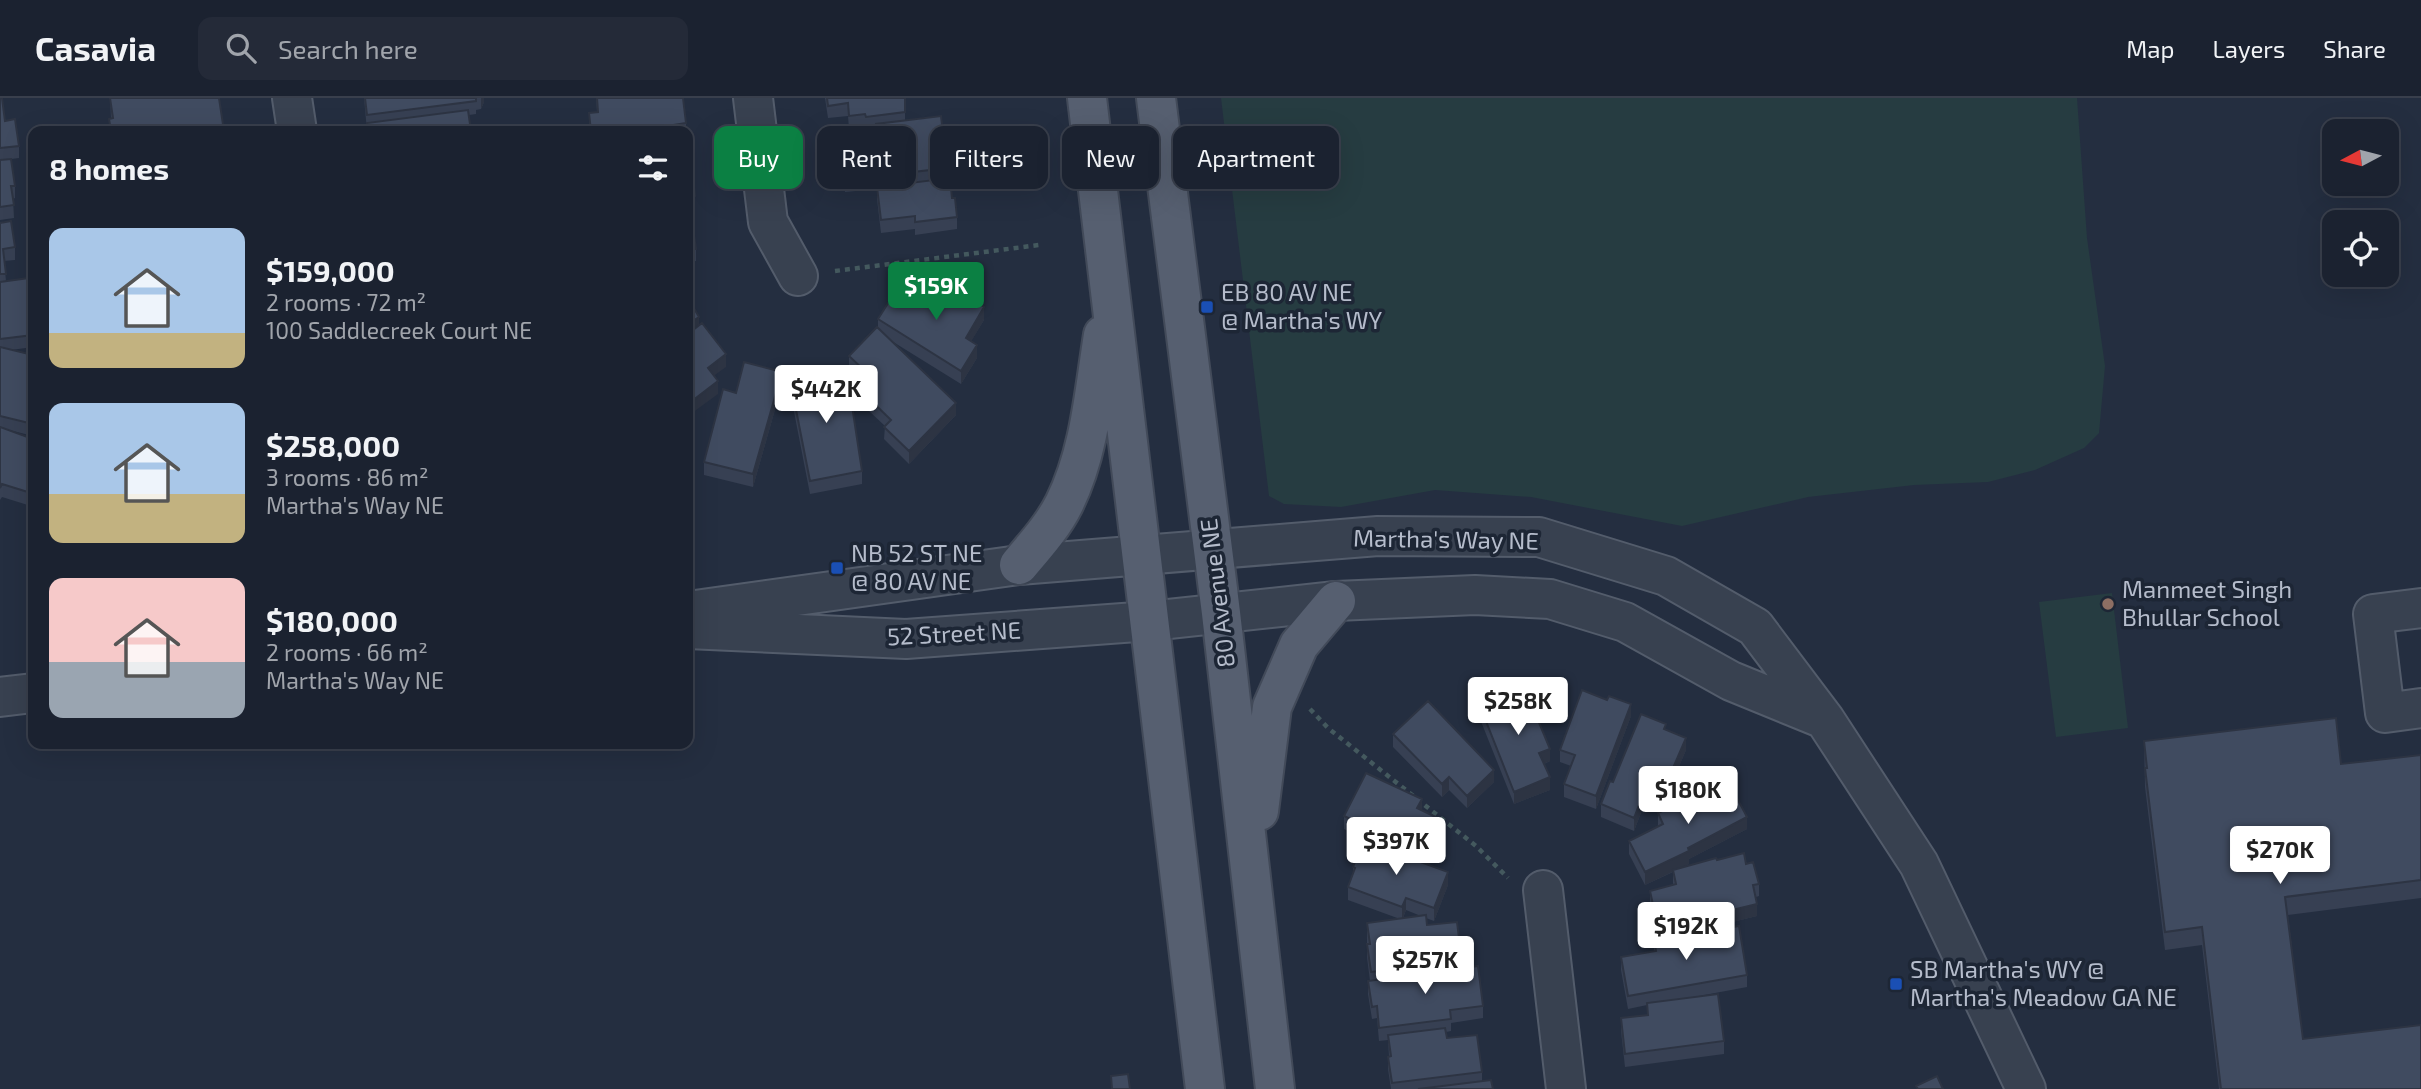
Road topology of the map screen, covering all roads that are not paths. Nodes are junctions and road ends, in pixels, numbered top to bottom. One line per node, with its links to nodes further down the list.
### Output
1 (292, 98): 5 (street)
2 (754, 98): 6 (street)
3 (1087, 98): 7 (main road)
4 (1156, 98): 8 (main road, 80 Avenue NE)
5 (296, 126)
6 (798, 275)
7 (1110, 292): 9 (main road); 10 (main road)
8 (1212, 549): 9 (street); 14 (main road, 80 Avenue NE); 20 (street, Martha's Way NE)
9 (1142, 555): 10 (street); 15 (main road)
10 (1019, 565): 13 (street)
11 (1336, 601): 14 (street); 20 (street); 21 (main road)
12 (2421, 608): 19 (street)
13 (693, 610)
14 (1221, 613): 15 (street, 52 Street NE); 21 (main road, 80 Avenue NE)
15 (1150, 621): 16 (street, 52 Street NE); 23 (main road)
16 (693, 629)
17 (28, 694): 18 (street)
18 (0, 698)
19 (2421, 708)
20 (1825, 720): 26 (street, Martha's Way NE)
21 (1251, 883): 24 (main road, 80 Avenue NE)
22 (1545, 903): 25 (street)
23 (1205, 1089)
24 (1275, 1089)
25 (1566, 1089)
26 (2025, 1089)

